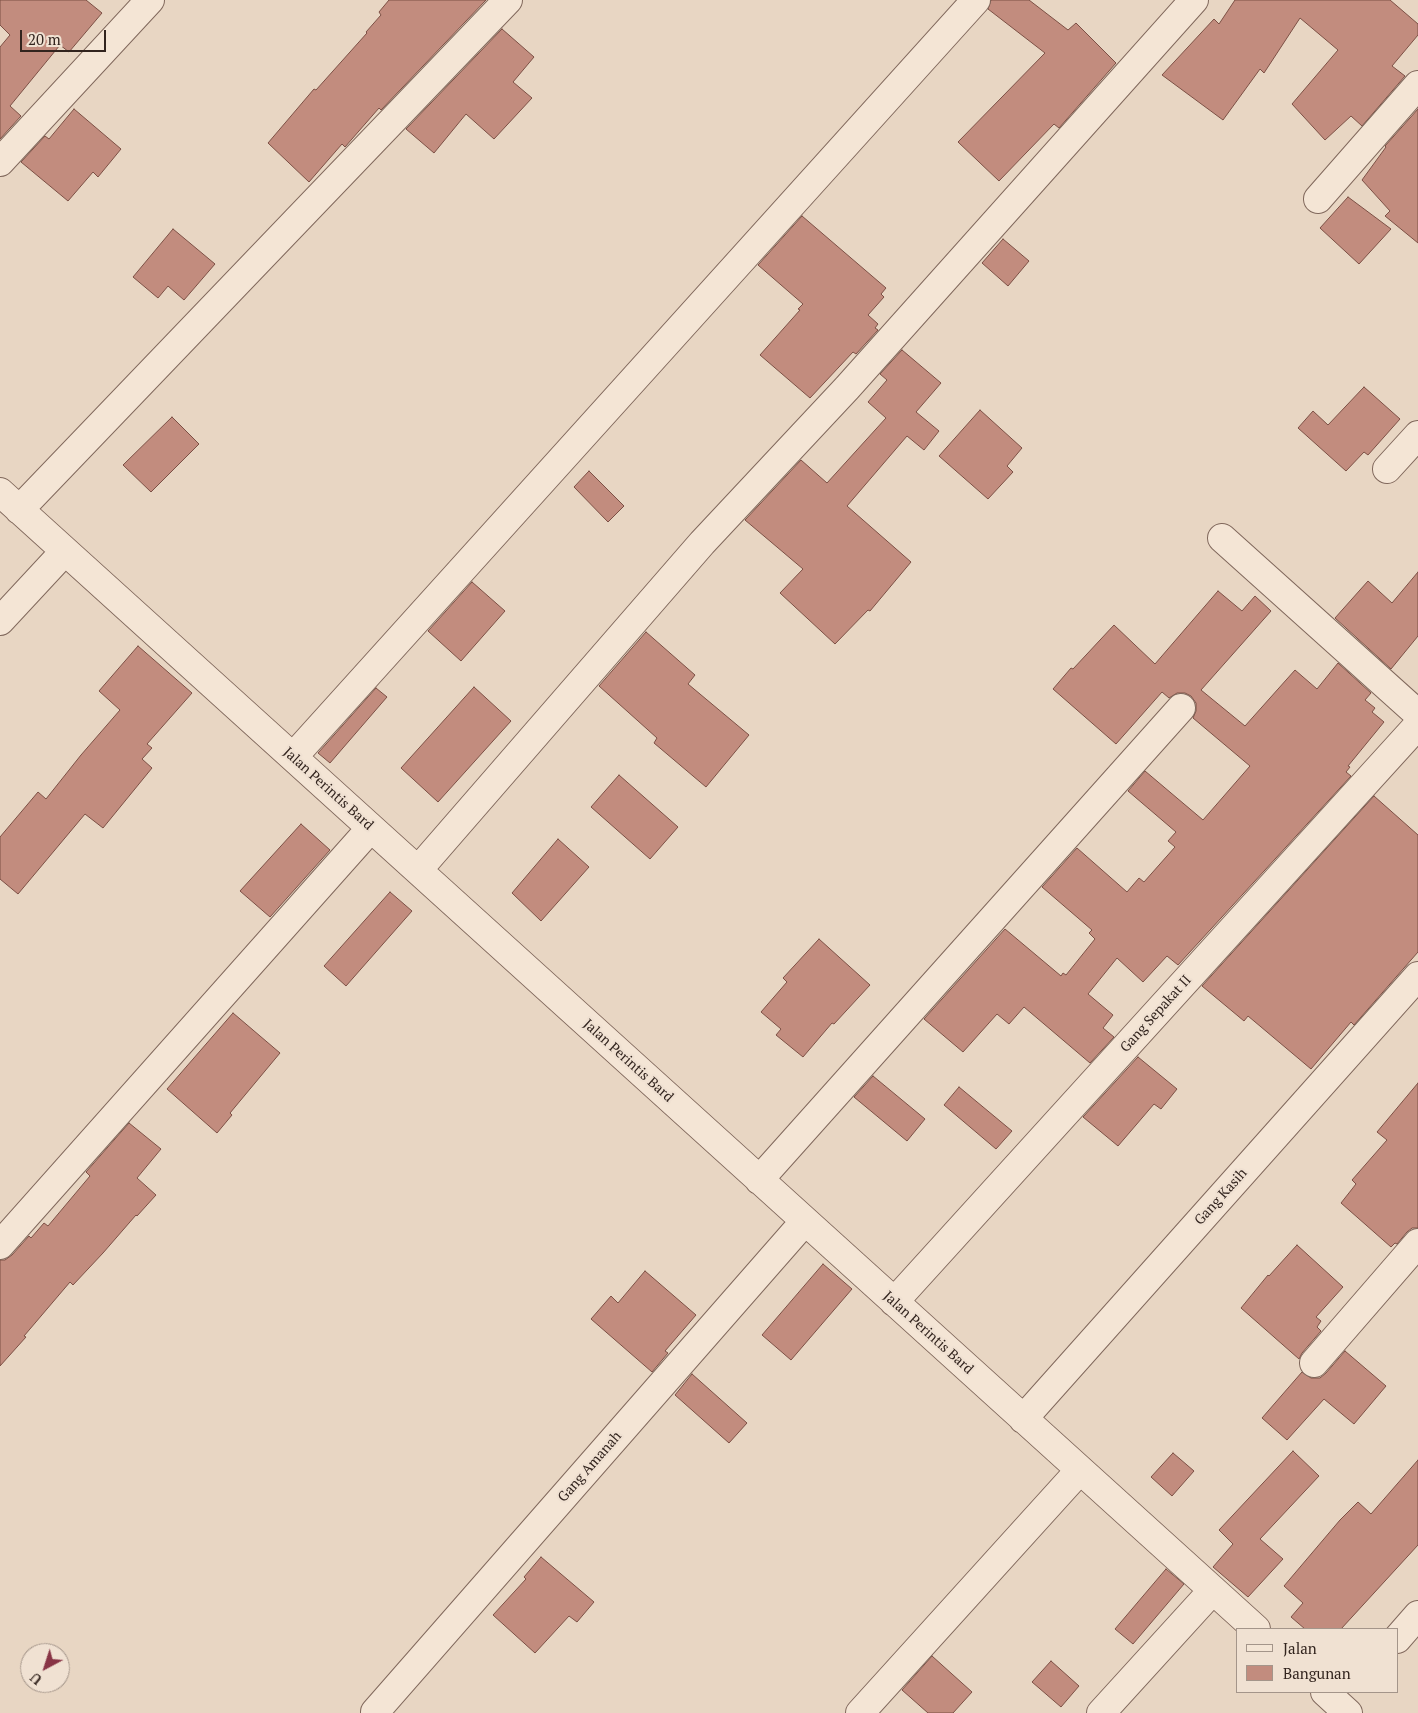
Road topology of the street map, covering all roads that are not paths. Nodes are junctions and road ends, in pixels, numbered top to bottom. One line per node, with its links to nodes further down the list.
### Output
1 (150, 0): 6 (street)
2 (508, 0): 10 (street)
3 (976, 0): 17 (street)
4 (1194, 0): 19 (street)
5 (1418, 85): 7 (street)
6 (0, 162)
7 (1318, 199)
8 (1418, 435): 9 (street)
9 (1387, 468)
10 (9, 501): 12 (street, Jalan Perintis Bard)
11 (1222, 538): 15 (street)
12 (65, 551): 13 (street); 17 (street, Jalan Perintis Bard)
13 (0, 621)
14 (1181, 708): 21 (street)
15 (1418, 714)
16 (1418, 725): 25 (street, Gang Sepakat II)
17 (293, 757): 18 (street, Jalan Perintis Bard)
18 (371, 828): 19 (street, Jalan Perintis Bard); 24 (street)
19 (418, 870): 21 (street, Jalan Perintis Bard)
20 (1418, 976): 27 (street, Gang Kasih)
21 (759, 1180): 22 (street, Jalan Perintis Bard)
22 (805, 1221): 25 (street, Jalan Perintis Bard); 33 (street, Gang Amanah)
23 (1418, 1243): 26 (street)
24 (0, 1245)
25 (894, 1302): 27 (street, Jalan Perintis Bard)
26 (1314, 1363)
27 (1023, 1419): 28 (street, Jalan Perintis Bard)
28 (1080, 1470): 29 (street, Jalan Perintis Bard); 34 (street)
29 (1213, 1590): 31 (street, Jalan Perintis Bard); 35 (street)
30 (1418, 1616): 32 (street)
31 (1255, 1628)
32 (1398, 1638)
33 (375, 1712)
34 (860, 1713)
35 (1101, 1713)

